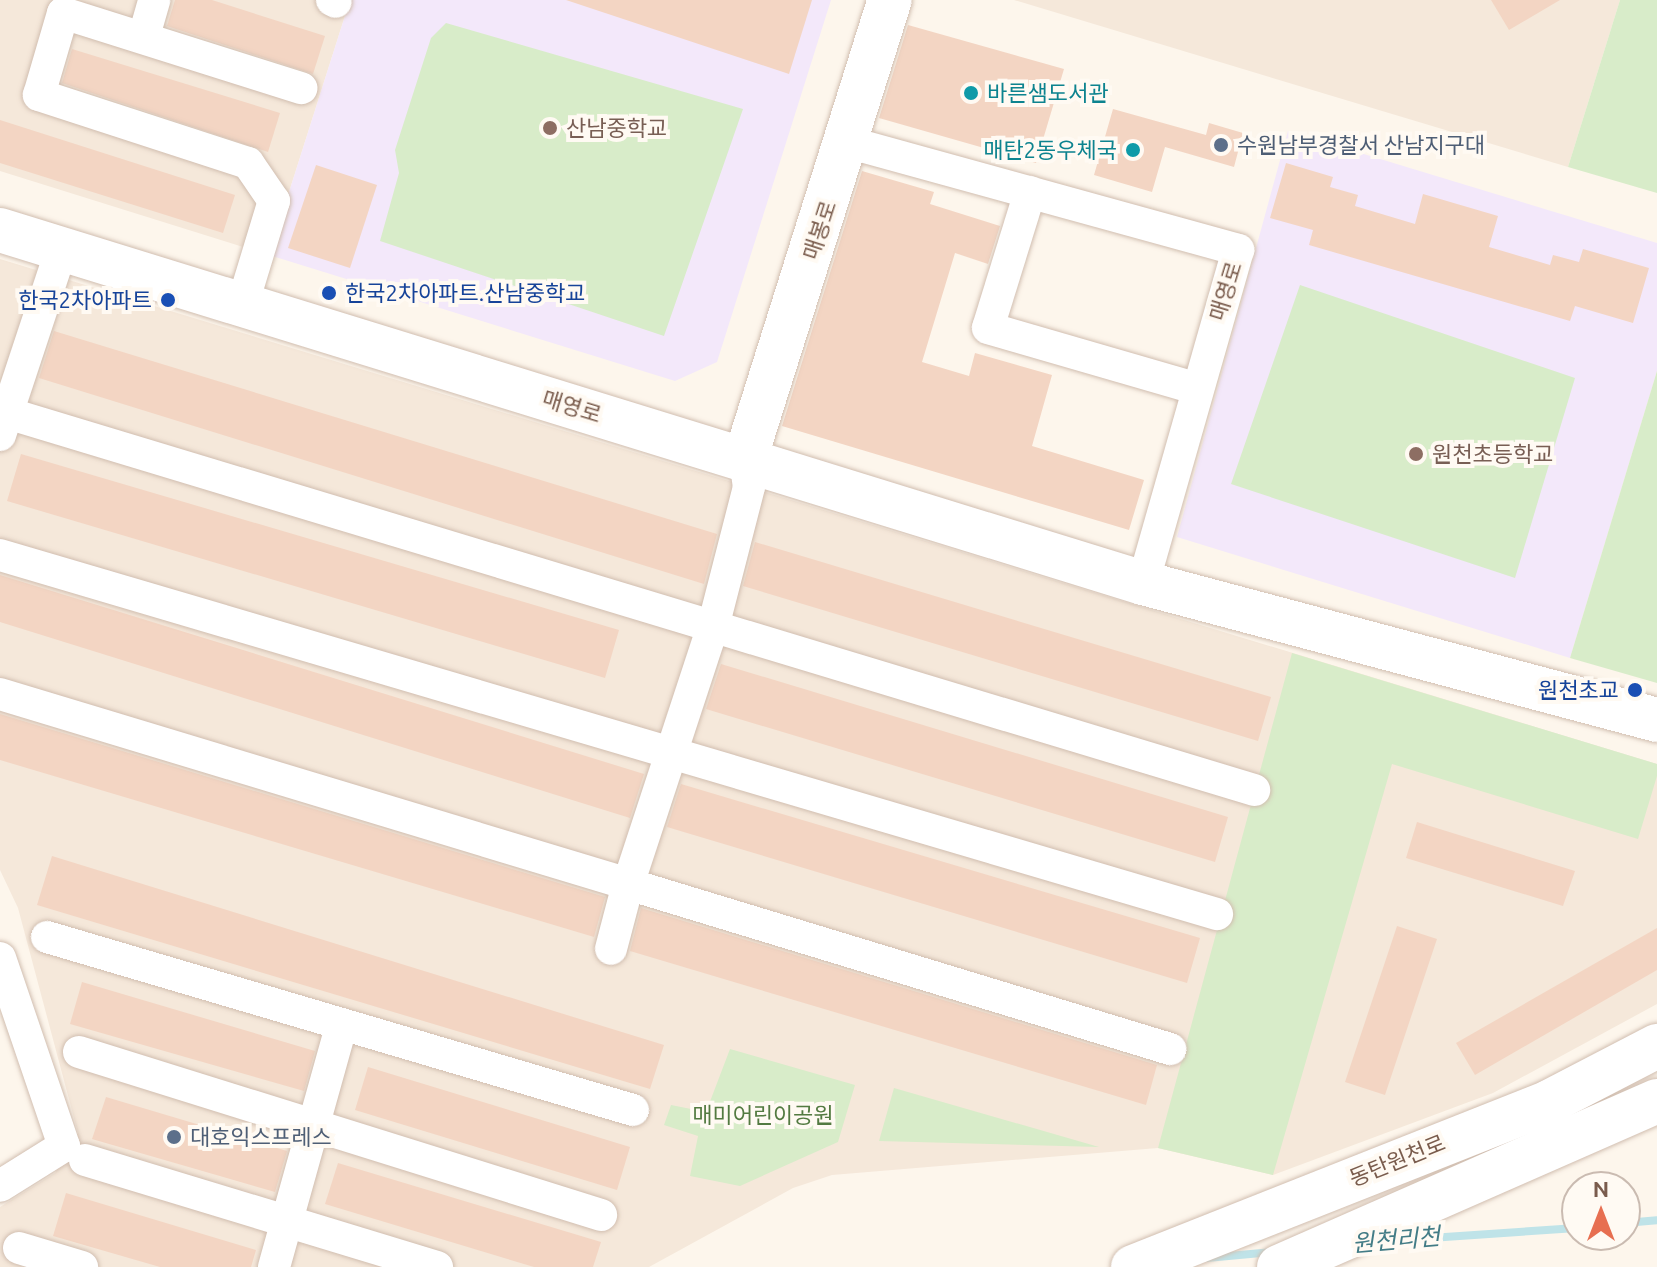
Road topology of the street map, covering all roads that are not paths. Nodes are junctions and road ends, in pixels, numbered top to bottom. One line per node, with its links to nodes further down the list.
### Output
1 (154, 0): 3 (street)
2 (890, 0): 5 (street, 매봉로)
3 (144, 36): 4 (street); 9 (street)
4 (301, 88)
5 (847, 142): 6 (street, 매영로); 12 (street, 매봉로)
6 (1030, 192): 10 (street); 10 (street, 매영로)
7 (0, 230): 8 (street, 매영로)
8 (61, 251): 9 (street, 매영로); 11 (street)
9 (242, 306): 12 (street, 매영로)
10 (1195, 388): 14 (street, 매영로)
11 (4, 424): 15 (street)
12 (745, 459): 14 (street, 매영로); 15 (street)
13 (0, 555): 18 (street)
14 (1143, 583): 17 (street, 매영로)
15 (714, 623): 18 (street); 19 (street)
16 (0, 694): 20 (street)
17 (1657, 720)
18 (672, 757): 20 (street); 21 (street)
19 (1254, 790)
20 (628, 884): 23 (street); 27 (street)
21 (1217, 914)
22 (47, 937): 25 (street)
23 (611, 949)
24 (0, 958): 33 (street)
25 (342, 1024): 30 (street); 31 (street)
26 (1657, 1046): 40 (street, 동탄원천로)
27 (1170, 1049)
28 (79, 1052): 31 (street)
29 (1657, 1101): 41 (street)
30 (633, 1110)
31 (316, 1125): 34 (street); 35 (street)
32 (85, 1160): 35 (street)
33 (0, 1186)
34 (601, 1215)
35 (287, 1222): 38 (street); 39 (street)
36 (19, 1248): 37 (street)
37 (82, 1267)
38 (274, 1267)
39 (437, 1267)
40 (1133, 1267)
41 (1279, 1267)

